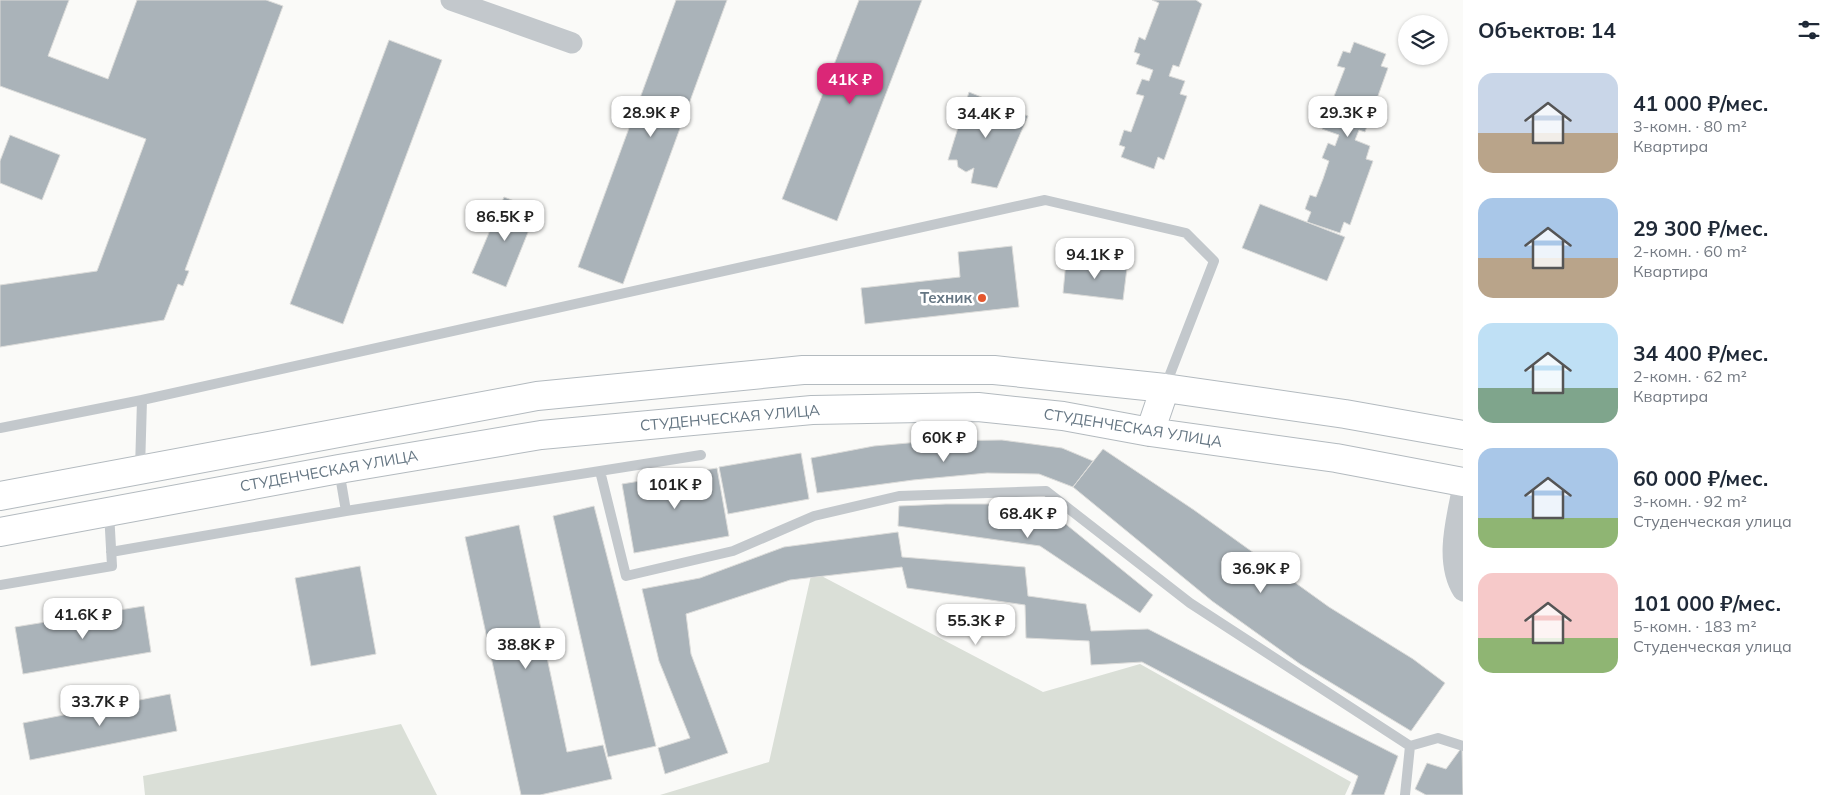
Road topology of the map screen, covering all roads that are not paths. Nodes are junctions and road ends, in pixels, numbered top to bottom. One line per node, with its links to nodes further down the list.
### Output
1 (451, 0): 2 (street)
2 (572, 43)
3 (1165, 388): 4 (lane); 6 (main road); 7 (main road); 10 (main road)
4 (142, 400): 5 (lane); 10 (lane)
5 (0, 428)
6 (1150, 432): 9 (main road, СТУДЕНЧЕСКАЯ УЛИЦА); 12 (main road, СТУДЕНЧЕСКАЯ УЛИЦА)
7 (1463, 435)
8 (701, 455): 11 (lane)
9 (339, 469): 14 (main road, СТУДЕНЧЕСКАЯ УЛИЦА); 15 (lane)
10 (140, 470): 13 (main road)
11 (600, 471): 15 (lane); 20 (lane)
12 (1463, 484): 19 (street)
13 (0, 496)
14 (109, 511): 16 (main road, СТУДЕНЧЕСКАЯ УЛИЦА); 17 (lane)
15 (346, 511): 17 (lane)
16 (0, 532)
17 (111, 552): 18 (lane)
18 (0, 586)
19 (1463, 591)
20 (1410, 746): 21 (lane); 22 (lane)
21 (1463, 746)
22 (1405, 795)

